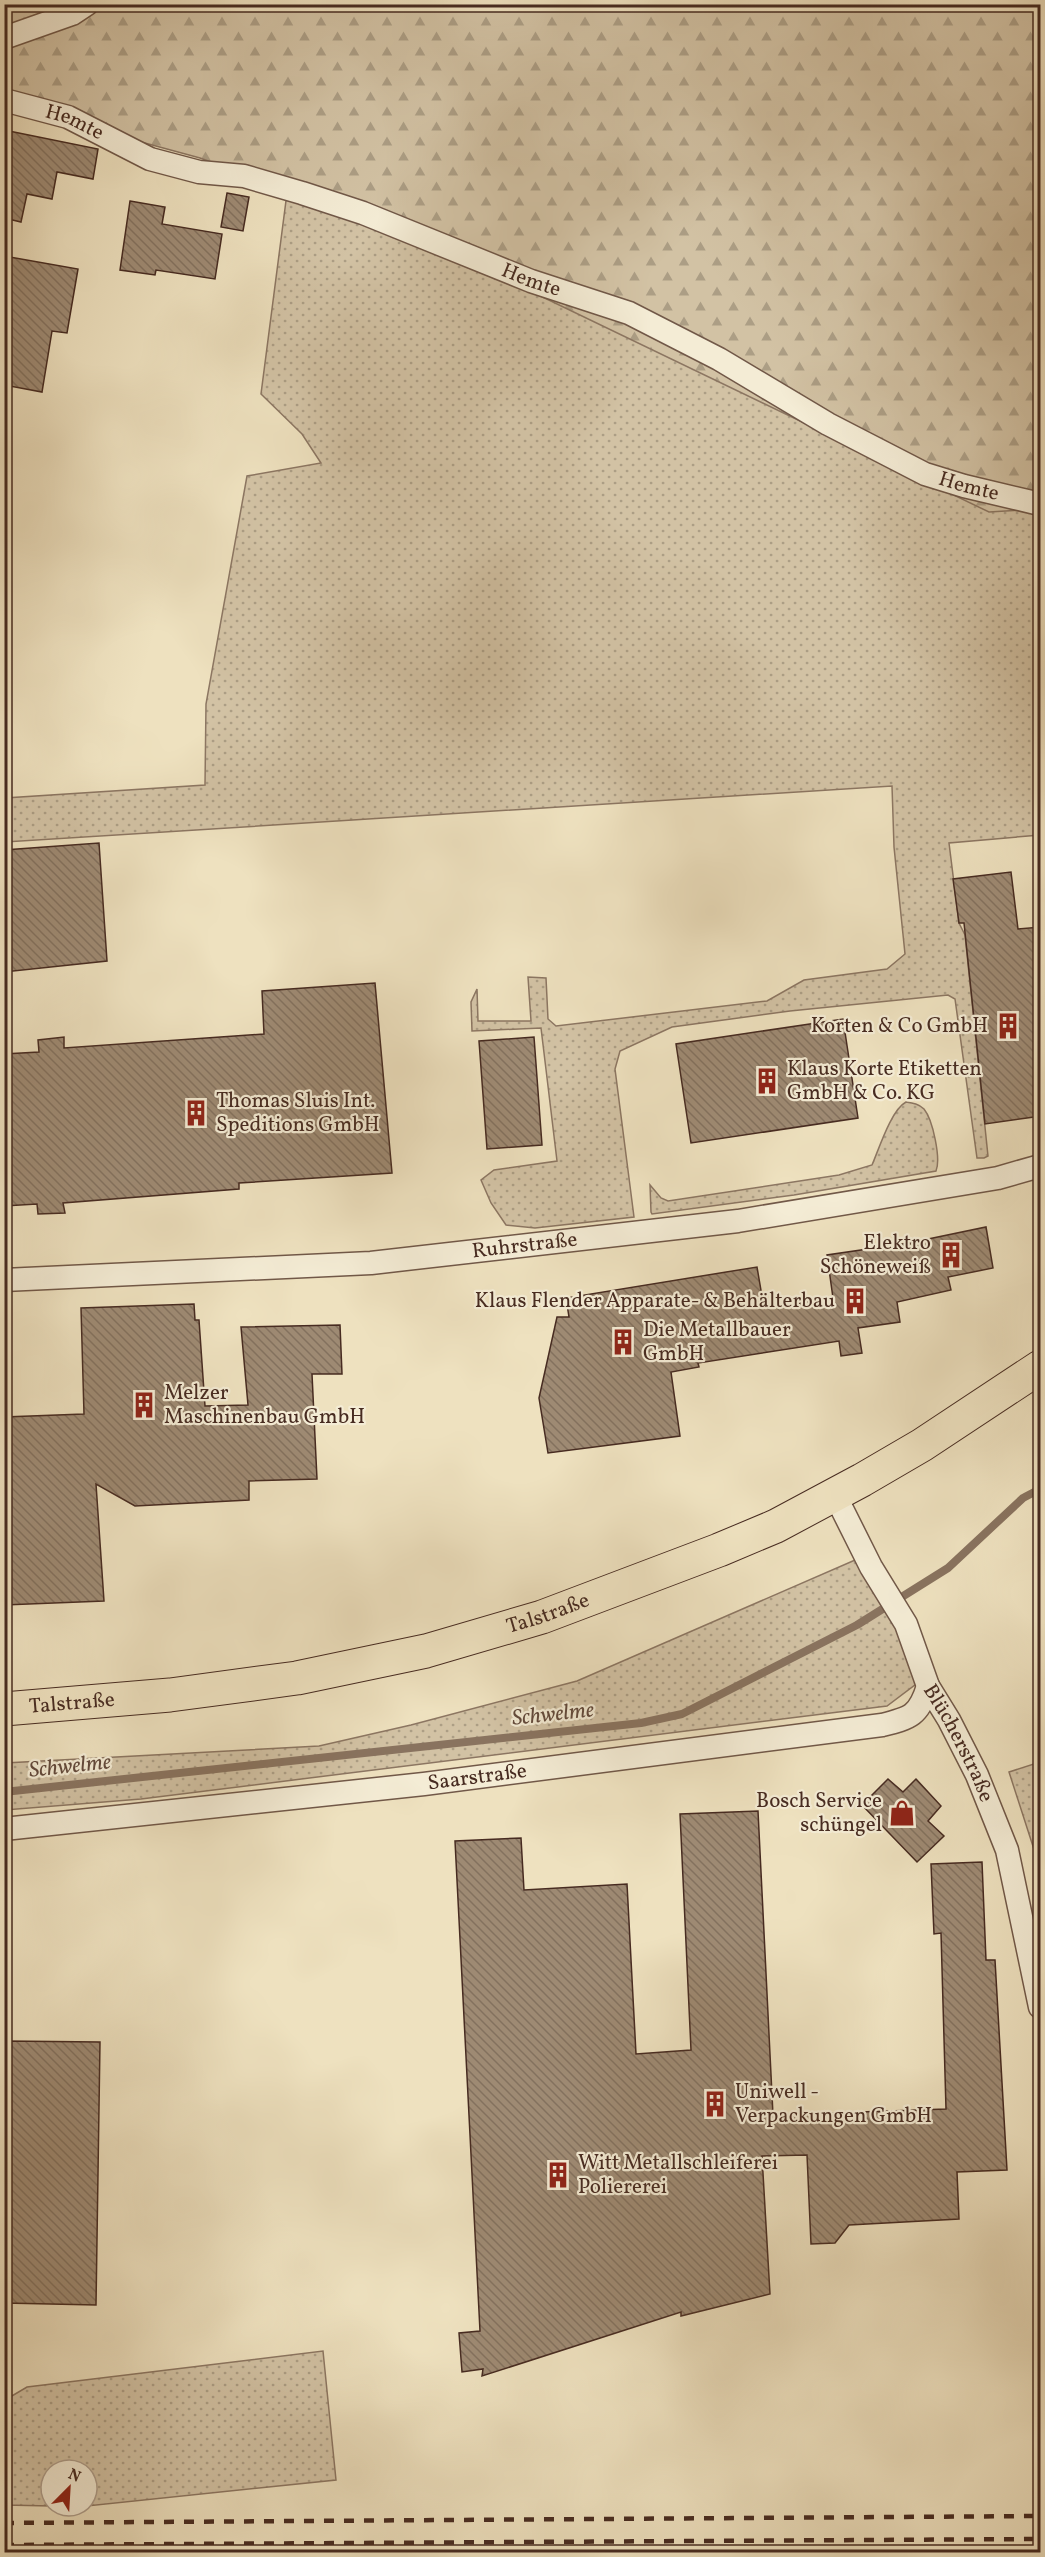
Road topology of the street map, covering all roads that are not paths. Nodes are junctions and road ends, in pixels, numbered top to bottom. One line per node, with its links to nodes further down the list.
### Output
1 (87, 4): 2 (street)
2 (4, 38)
3 (4, 100): 4 (street, Hemte)
4 (1041, 504)
5 (1041, 1166): 6 (street, Ruhrstraße)
6 (4, 1280)
7 (1041, 1367): 8 (main road, Talstraße)
8 (835, 1495): 9 (street, Blücherstraße); 10 (main road, Talstraße)
9 (928, 1686): 11 (street, Saarstraße); 12 (street, Blücherstraße)
10 (4, 1709)
11 (4, 1829)
12 (1041, 2007)

